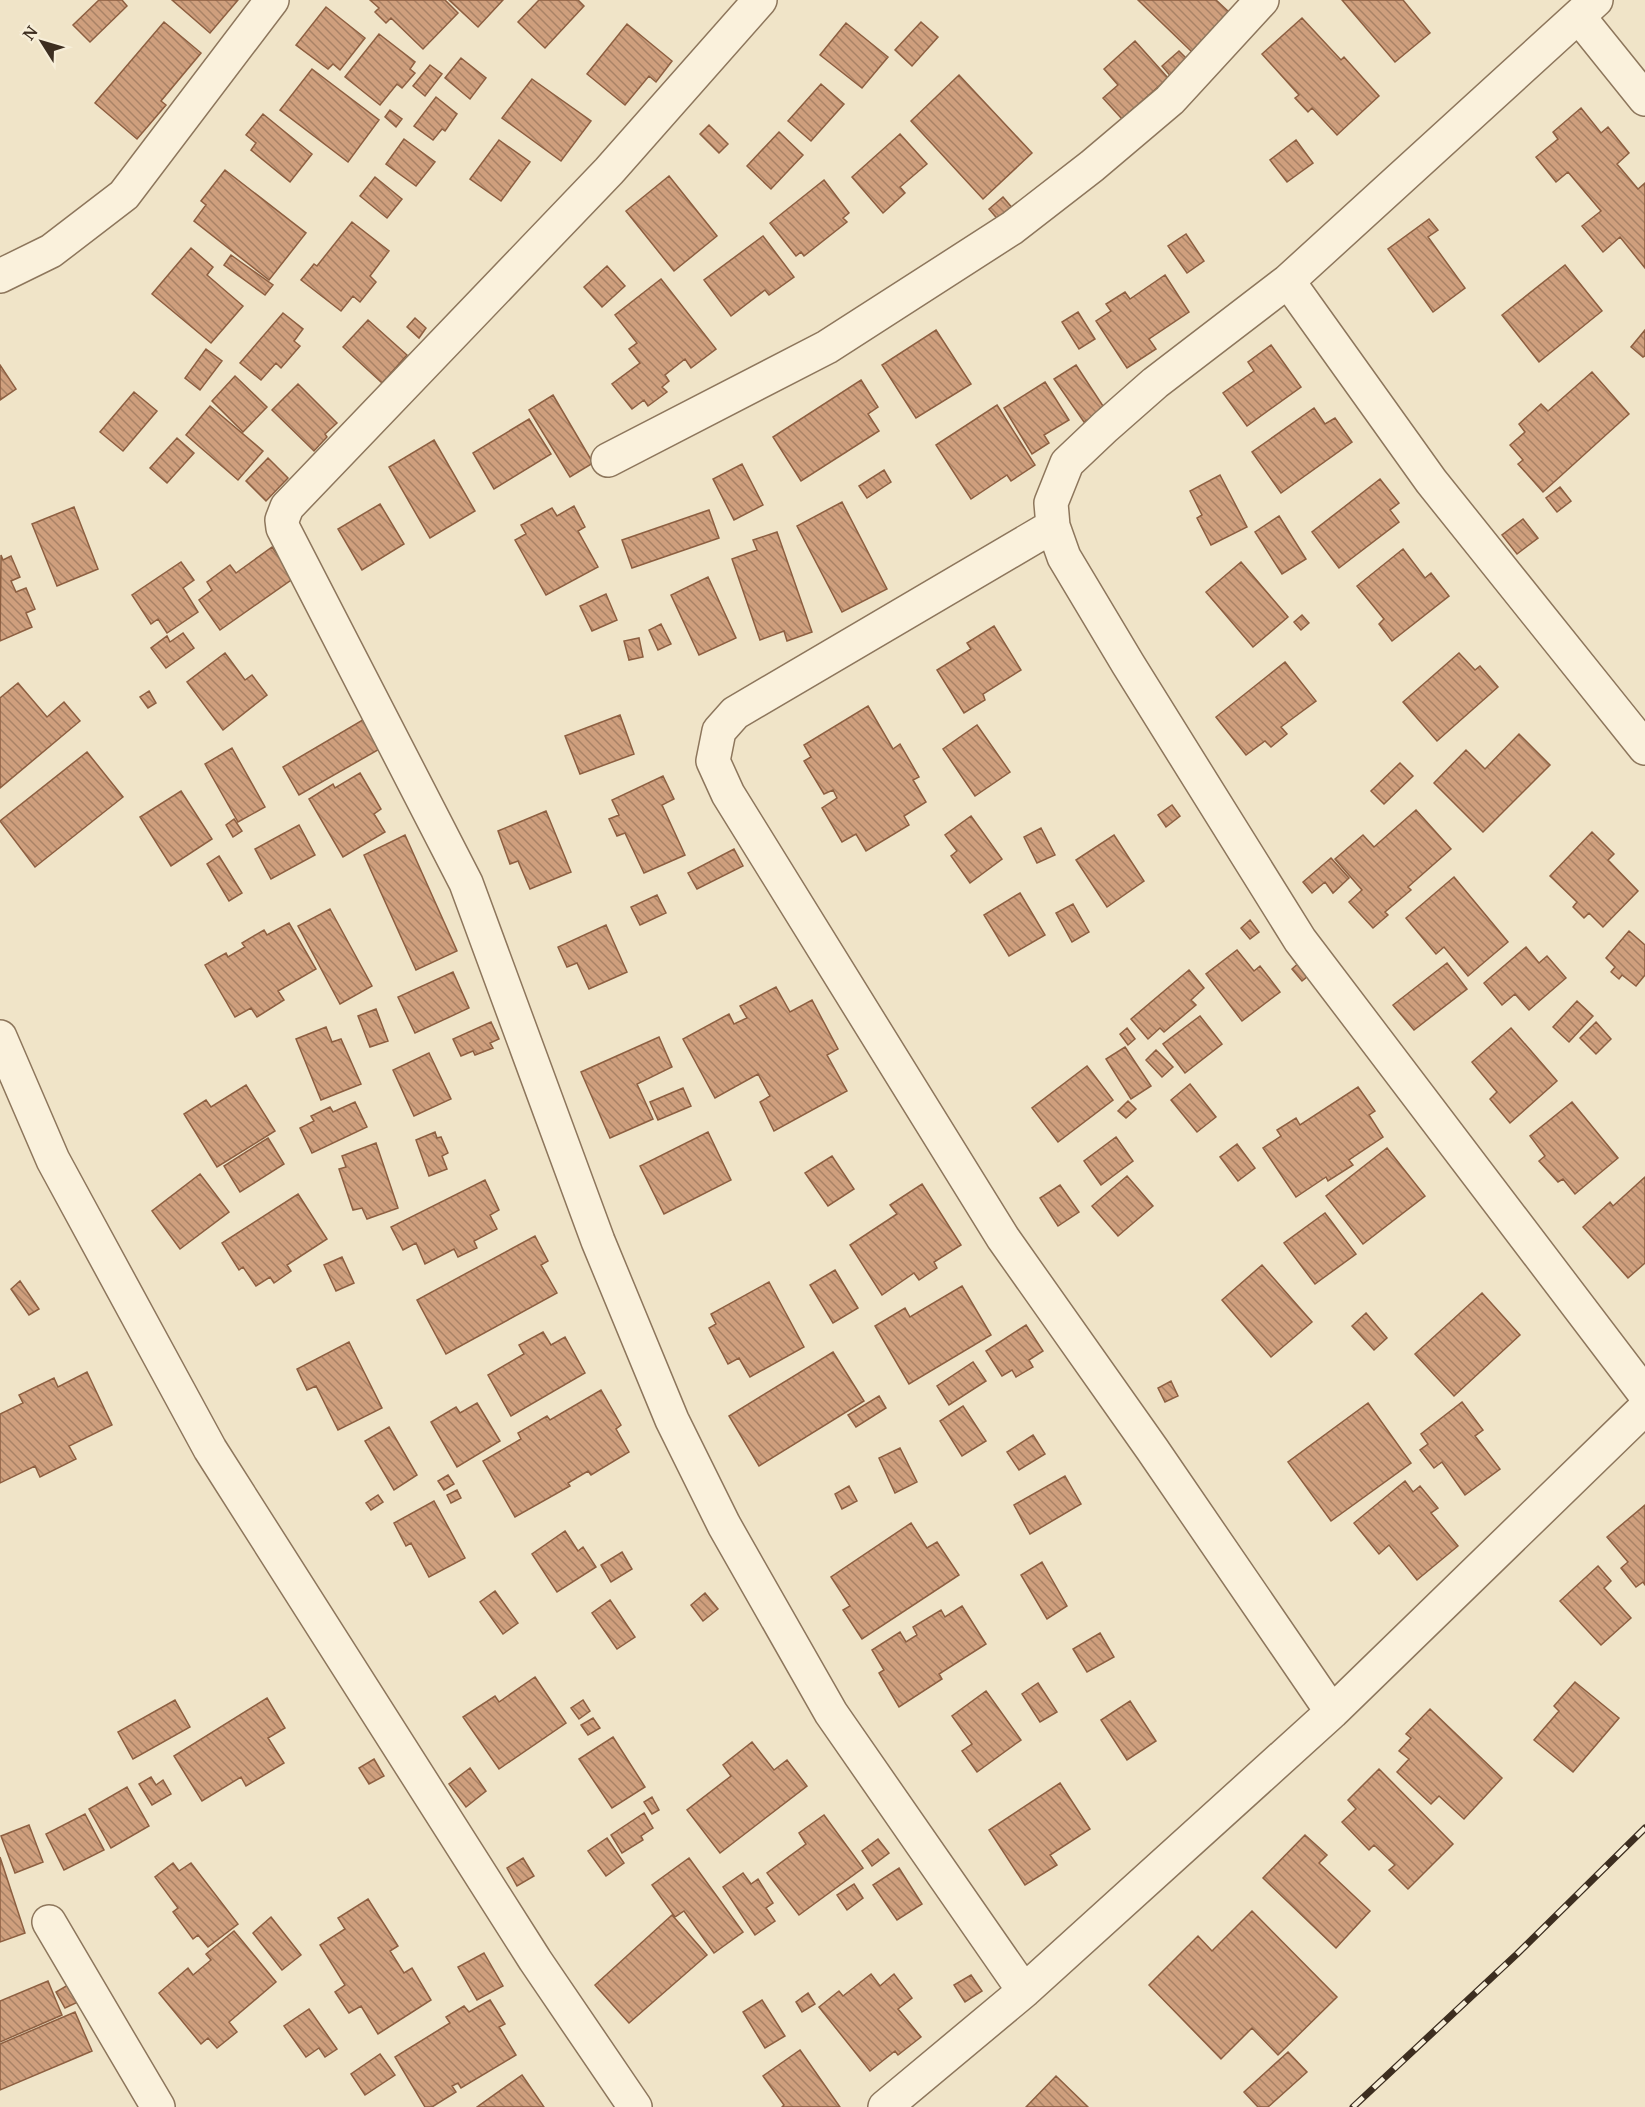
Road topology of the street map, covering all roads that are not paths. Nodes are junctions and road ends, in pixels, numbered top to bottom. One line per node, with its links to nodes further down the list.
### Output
1 (272, 0): 6 (street)
2 (760, 0): 16 (street)
3 (1262, 0): 8 (street)
4 (1588, 8): 5 (street); 7 (street)
5 (1645, 99)
6 (0, 276)
7 (1288, 281): 9 (street); 10 (street)
8 (608, 460)
9 (1053, 526): 12 (street); 14 (street)
10 (1645, 748)
11 (0, 1036): 18 (street)
12 (1645, 1394)
13 (1645, 1408): 14 (street)
14 (1332, 1712): 16 (street)
15 (49, 1922): 17 (street)
16 (1024, 1991): 19 (street)
17 (158, 2107)
18 (635, 2107)
19 (885, 2107)

